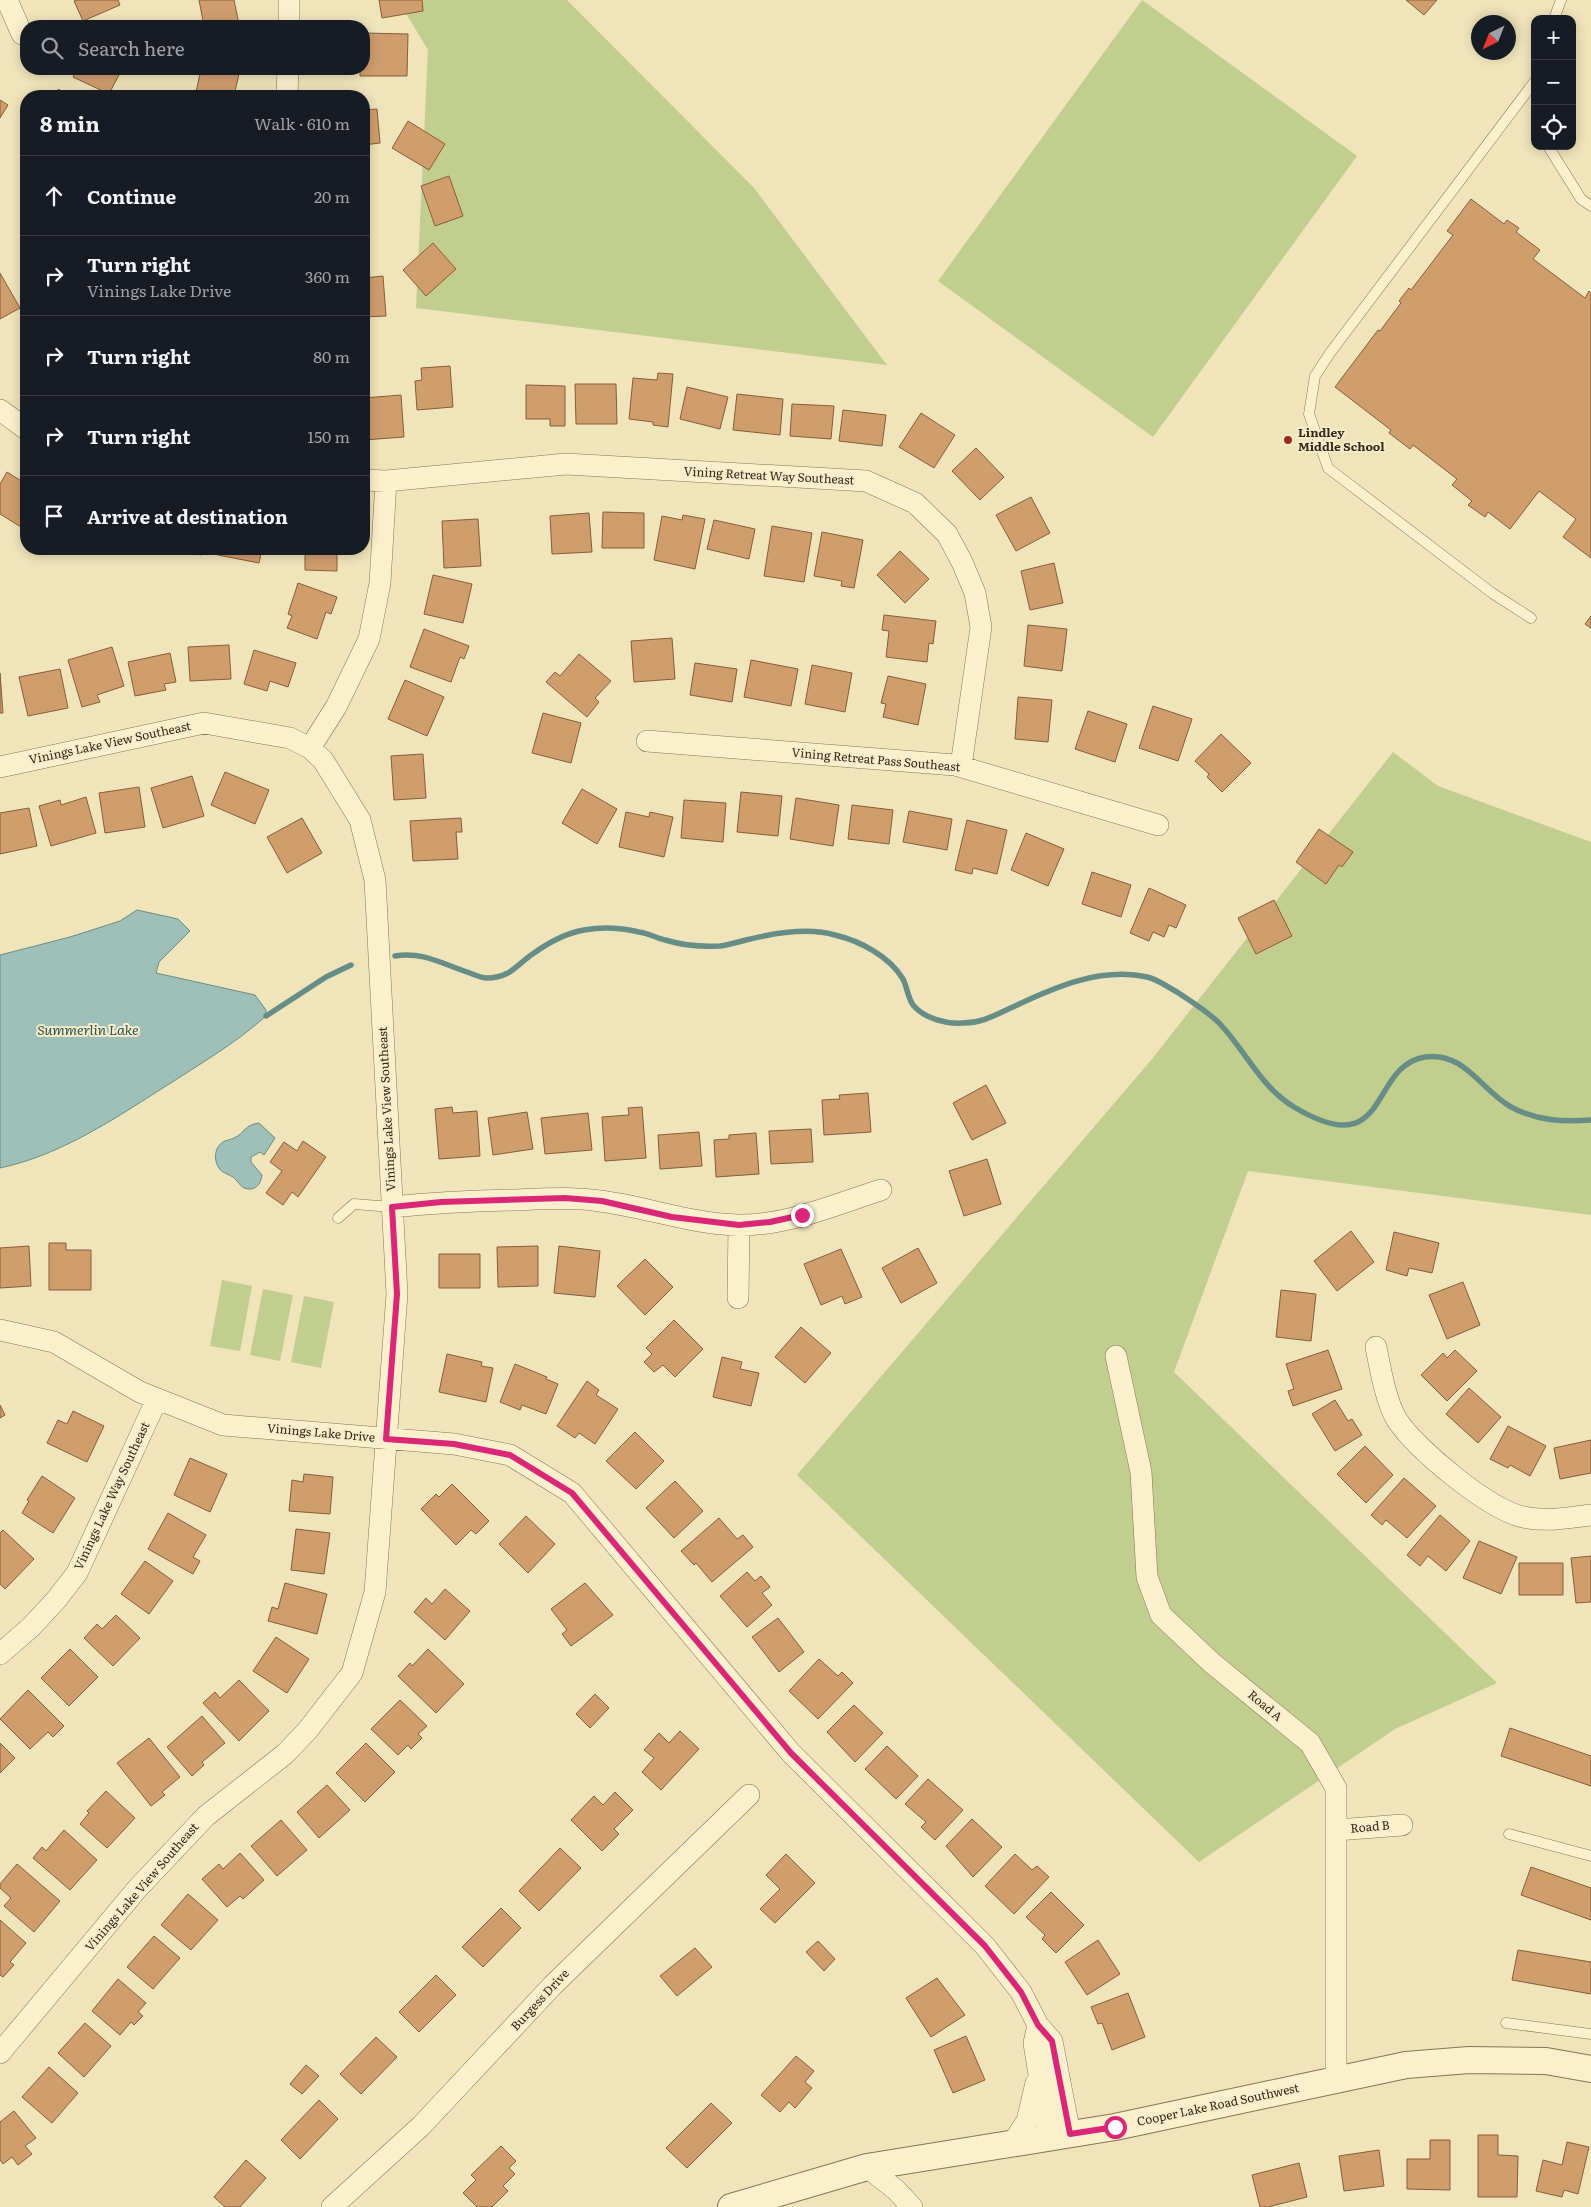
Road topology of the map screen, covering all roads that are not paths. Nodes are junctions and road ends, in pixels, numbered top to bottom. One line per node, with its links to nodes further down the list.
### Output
1 (7, 0): 6 (street)
2 (289, 0): 5 (street)
3 (1561, 0): 4 (lane)
4 (1555, 15)
5 (289, 20)
6 (20, 29)
7 (288, 75): 9 (street)
8 (1531, 86): 16 (lane)
9 (287, 90)
10 (1550, 150): 11 (lane)
11 (1591, 206)
12 (0, 410): 13 (street)
13 (20, 425)
14 (370, 480): 15 (street, Vining Retreat Way Southeast)
15 (386, 481): 18 (street); 20 (street, Vining Retreat Way Southeast)
16 (1531, 618)
17 (647, 741): 20 (street, Vining Retreat Pass Southeast)
18 (310, 748): 19 (street, Vinings Lake View Southeast); 23 (street, Vinings Lake View Southeast)
19 (0, 766)
20 (961, 766): 21 (street, Vining Retreat Pass Southeast)
21 (1158, 825)
22 (881, 1190): 25 (street)
23 (392, 1207): 24 (lane); 25 (street); 31 (street, Vinings Lake View Southeast)
24 (338, 1218)
25 (739, 1225): 26 (street)
26 (738, 1298)
27 (0, 1330): 30 (street, Vinings Lake Drive)
28 (1376, 1347): 32 (street)
29 (1116, 1356): 36 (street, Road A)
30 (157, 1399): 31 (street, Vinings Lake Drive); 33 (street, Vinings Lake Way Southeast)
31 (386, 1439): 40 (street, Vinings Lake Drive); 42 (street, Vinings Lake View Southeast)
32 (1591, 1515)
33 (0, 1654)
34 (749, 1795): 49 (street, Burgess Drive)
35 (1402, 1825): 36 (street, Road B)
36 (1337, 1830): 45 (street, Road A)
37 (1510, 1834): 38 (lane)
38 (1591, 1856)
39 (1506, 2023): 41 (lane)
40 (1038, 2025): 44 (street); 46 (street, Vinings Lake Drive)
41 (1591, 2034)
42 (0, 2053)
43 (1591, 2069): 45 (street, Cooper Lake Road Southwest)
44 (1038, 2071): 46 (street); 47 (street)
45 (1336, 2080): 46 (street, Cooper Lake Road Southwest)
46 (1060, 2136): 47 (street, Cooper Lake Road Southwest)
47 (1012, 2144): 48 (street, Cooper Lake Road Southwest)
48 (868, 2168): 50 (street, Cooper Lake Road Southwest); 51 (street)
49 (332, 2207)
50 (731, 2207)
51 (912, 2207)

